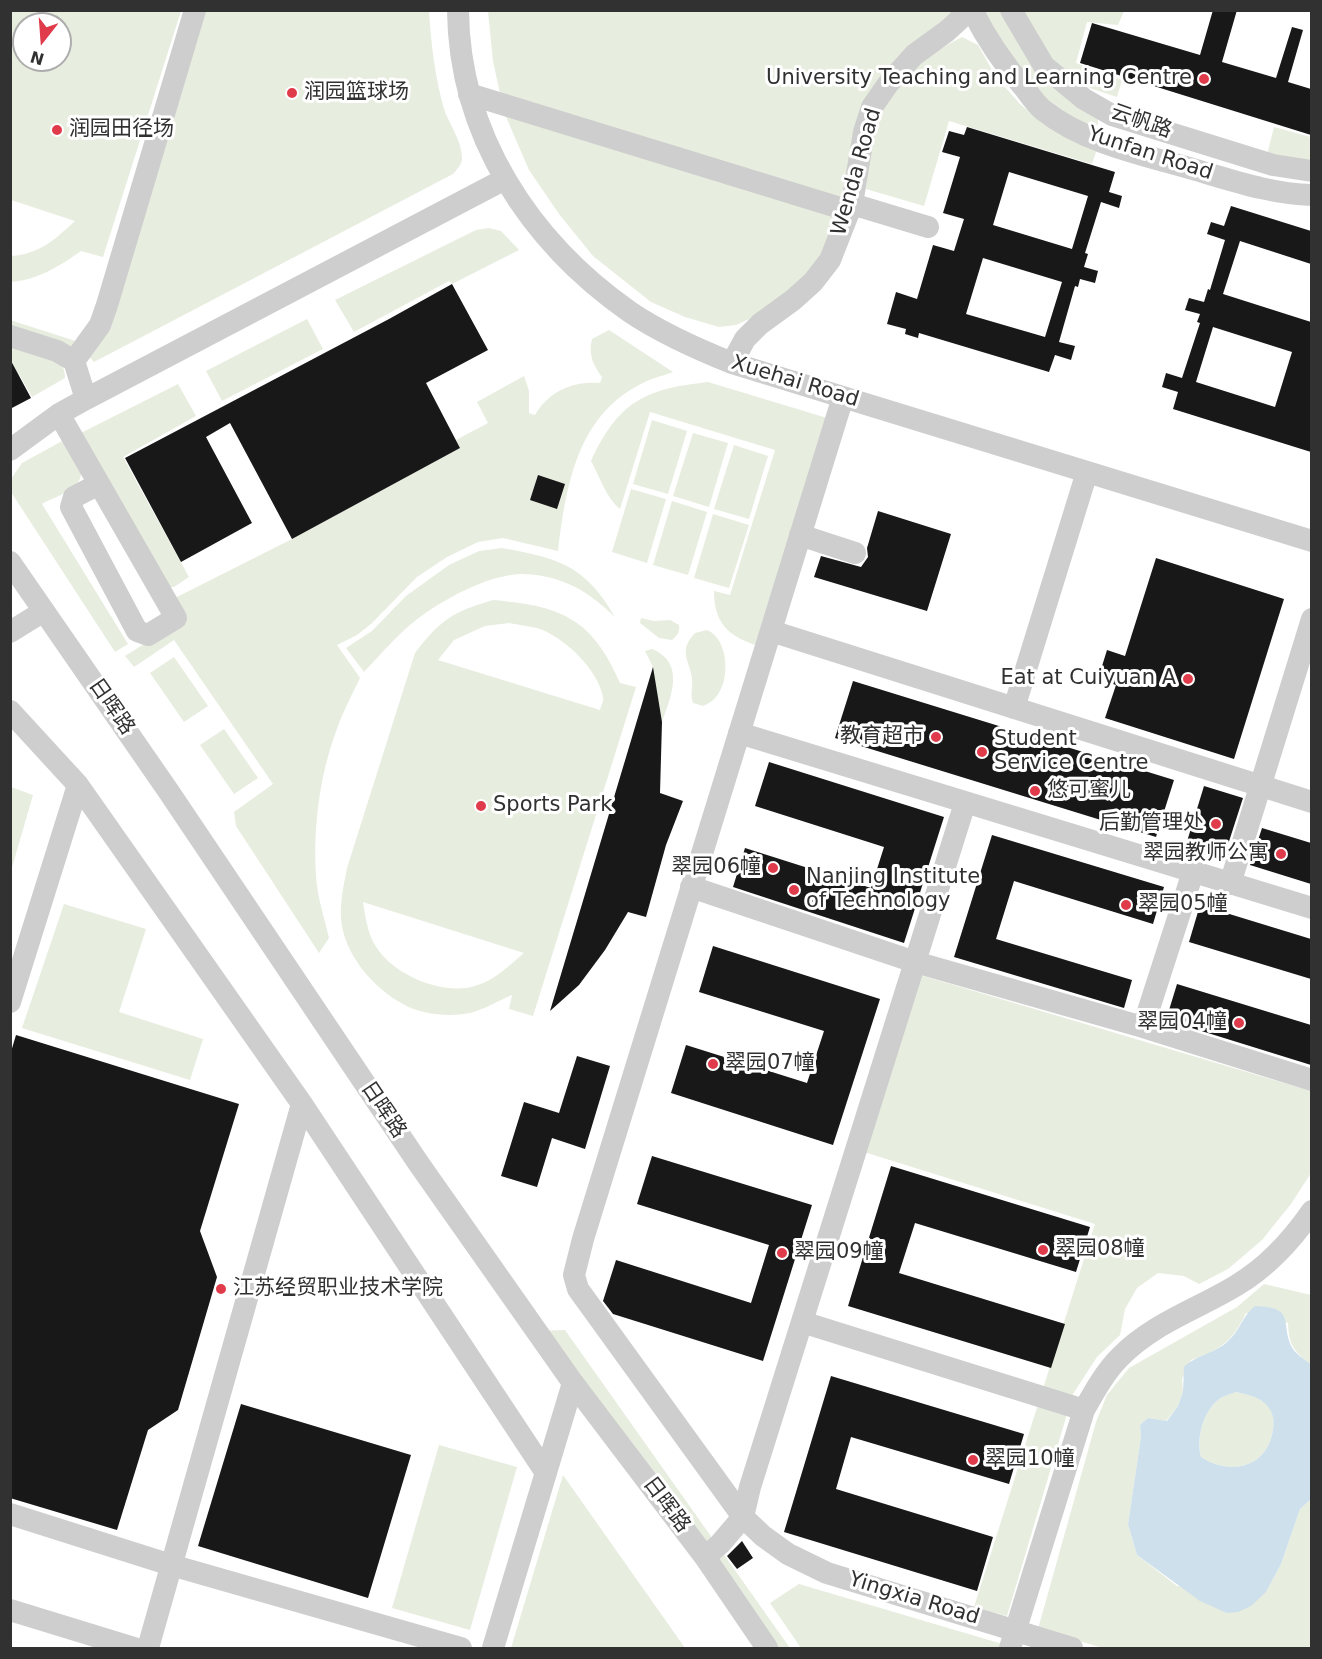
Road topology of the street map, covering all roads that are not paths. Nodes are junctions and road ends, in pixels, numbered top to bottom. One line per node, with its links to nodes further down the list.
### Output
1 (195, 10): 13 (street)
2 (458, 10): 6 (street, Xuehai Road)
3 (965, 10): 10 (street, Wenda Road)
4 (972, 10): 9 (street, Yunfan Road)
5 (1011, 10): 7 (street, 云帆路)
6 (469, 94): 8 (street, Xuehai Road); 10 (street)
7 (1311, 171)
8 (505, 179): 14 (street, Xuehai Road); 16 (street)
9 (1311, 195)
10 (851, 208): 11 (street); 14 (street, Wenda Road)
11 (928, 227)
12 (10, 336): 13 (street)
13 (74, 361): 16 (street)
14 (732, 363): 15 (street, Xuehai Road)
15 (843, 397): 20 (street, Xuehai Road); 22 (street, Yingxia Road)
16 (86, 399): 17 (street)
17 (59, 414): 18 (street); 19 (street); 21 (street)
18 (10, 433)
19 (10, 450)
20 (1087, 472): 23 (street, Xuehai Road); 30 (street)
21 (99, 484): 21 (street)
22 (800, 535): 24 (street); 28 (street, Yingxia Road)
23 (1311, 541)
24 (855, 553)
25 (10, 562): 26 (street, 日晖路)
26 (45, 611): 29 (street); 48 (street, 日晖路)
27 (1311, 619): 34 (street)
28 (771, 631): 30 (street); 32 (street, Yingxia Road)
29 (10, 632)
30 (1014, 708): 34 (street)
31 (10, 711): 33 (street)
32 (739, 733): 36 (street); 39 (street, Yingxia Road)
33 (78, 785): 42 (street); 45 (street)
34 (1261, 786): 35 (street); 38 (street)
35 (1311, 802)
36 (965, 803): 37 (street); 41 (street)
37 (1193, 873): 38 (street); 43 (street)
38 (1230, 884): 40 (street)
39 (691, 887): 41 (street); 52 (street, Yingxia Road)
40 (1311, 908)
41 (915, 962): 43 (street); 47 (street)
42 (10, 1002)
43 (1143, 1027): 44 (street)
44 (1311, 1080)
45 (302, 1104): 50 (street); 54 (street)
46 (1311, 1211): 49 (street)
47 (802, 1322): 49 (street); 52 (street)
48 (573, 1383): 50 (street); 53 (street, 日晖路)
49 (1084, 1410): 56 (street)
50 (546, 1473): 60 (street)
51 (10, 1514): 54 (street)
52 (742, 1517): 53 (street); 56 (street, Yingxia Road)
53 (705, 1557): 61 (street, 日晖路)
54 (171, 1565): 58 (street); 59 (street)
55 (10, 1610): 57 (street)
56 (1013, 1640): 62 (street, Yingxia Road)
57 (134, 1648)
58 (148, 1648)
59 (461, 1648)
60 (493, 1648)
61 (767, 1648)
62 (1072, 1648)

